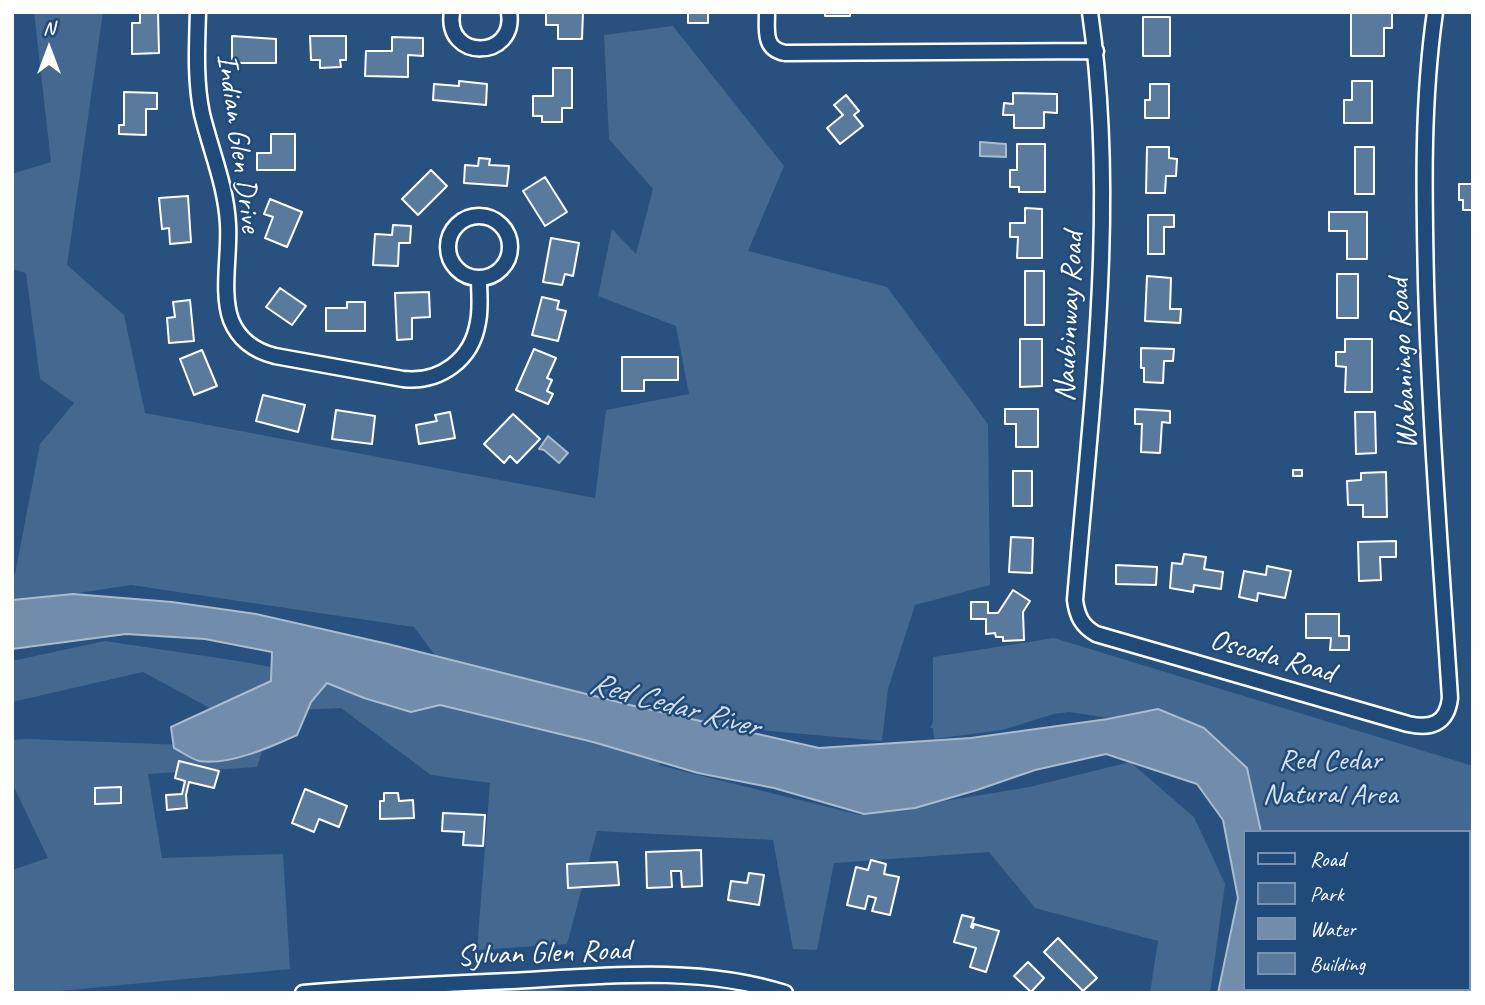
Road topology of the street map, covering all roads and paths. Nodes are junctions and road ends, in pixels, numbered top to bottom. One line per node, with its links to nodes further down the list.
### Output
1 (198, 12): 8 (street, Indian Glen Drive)
2 (452, 12): 3 (street)
3 (509, 12)
4 (767, 12): 7 (street)
5 (1090, 12): 7 (street, Naubinway Road)
6 (1435, 12): 10 (street, Wabaningo Road)
7 (1096, 51): 9 (street, Naubinway Road)
8 (479, 278): 8 (street)
9 (1082, 623): 10 (street, Oscoda Road)
10 (1446, 713)
11 (303, 993): 12 (street, Sylvan Glen Road)
12 (785, 993)

